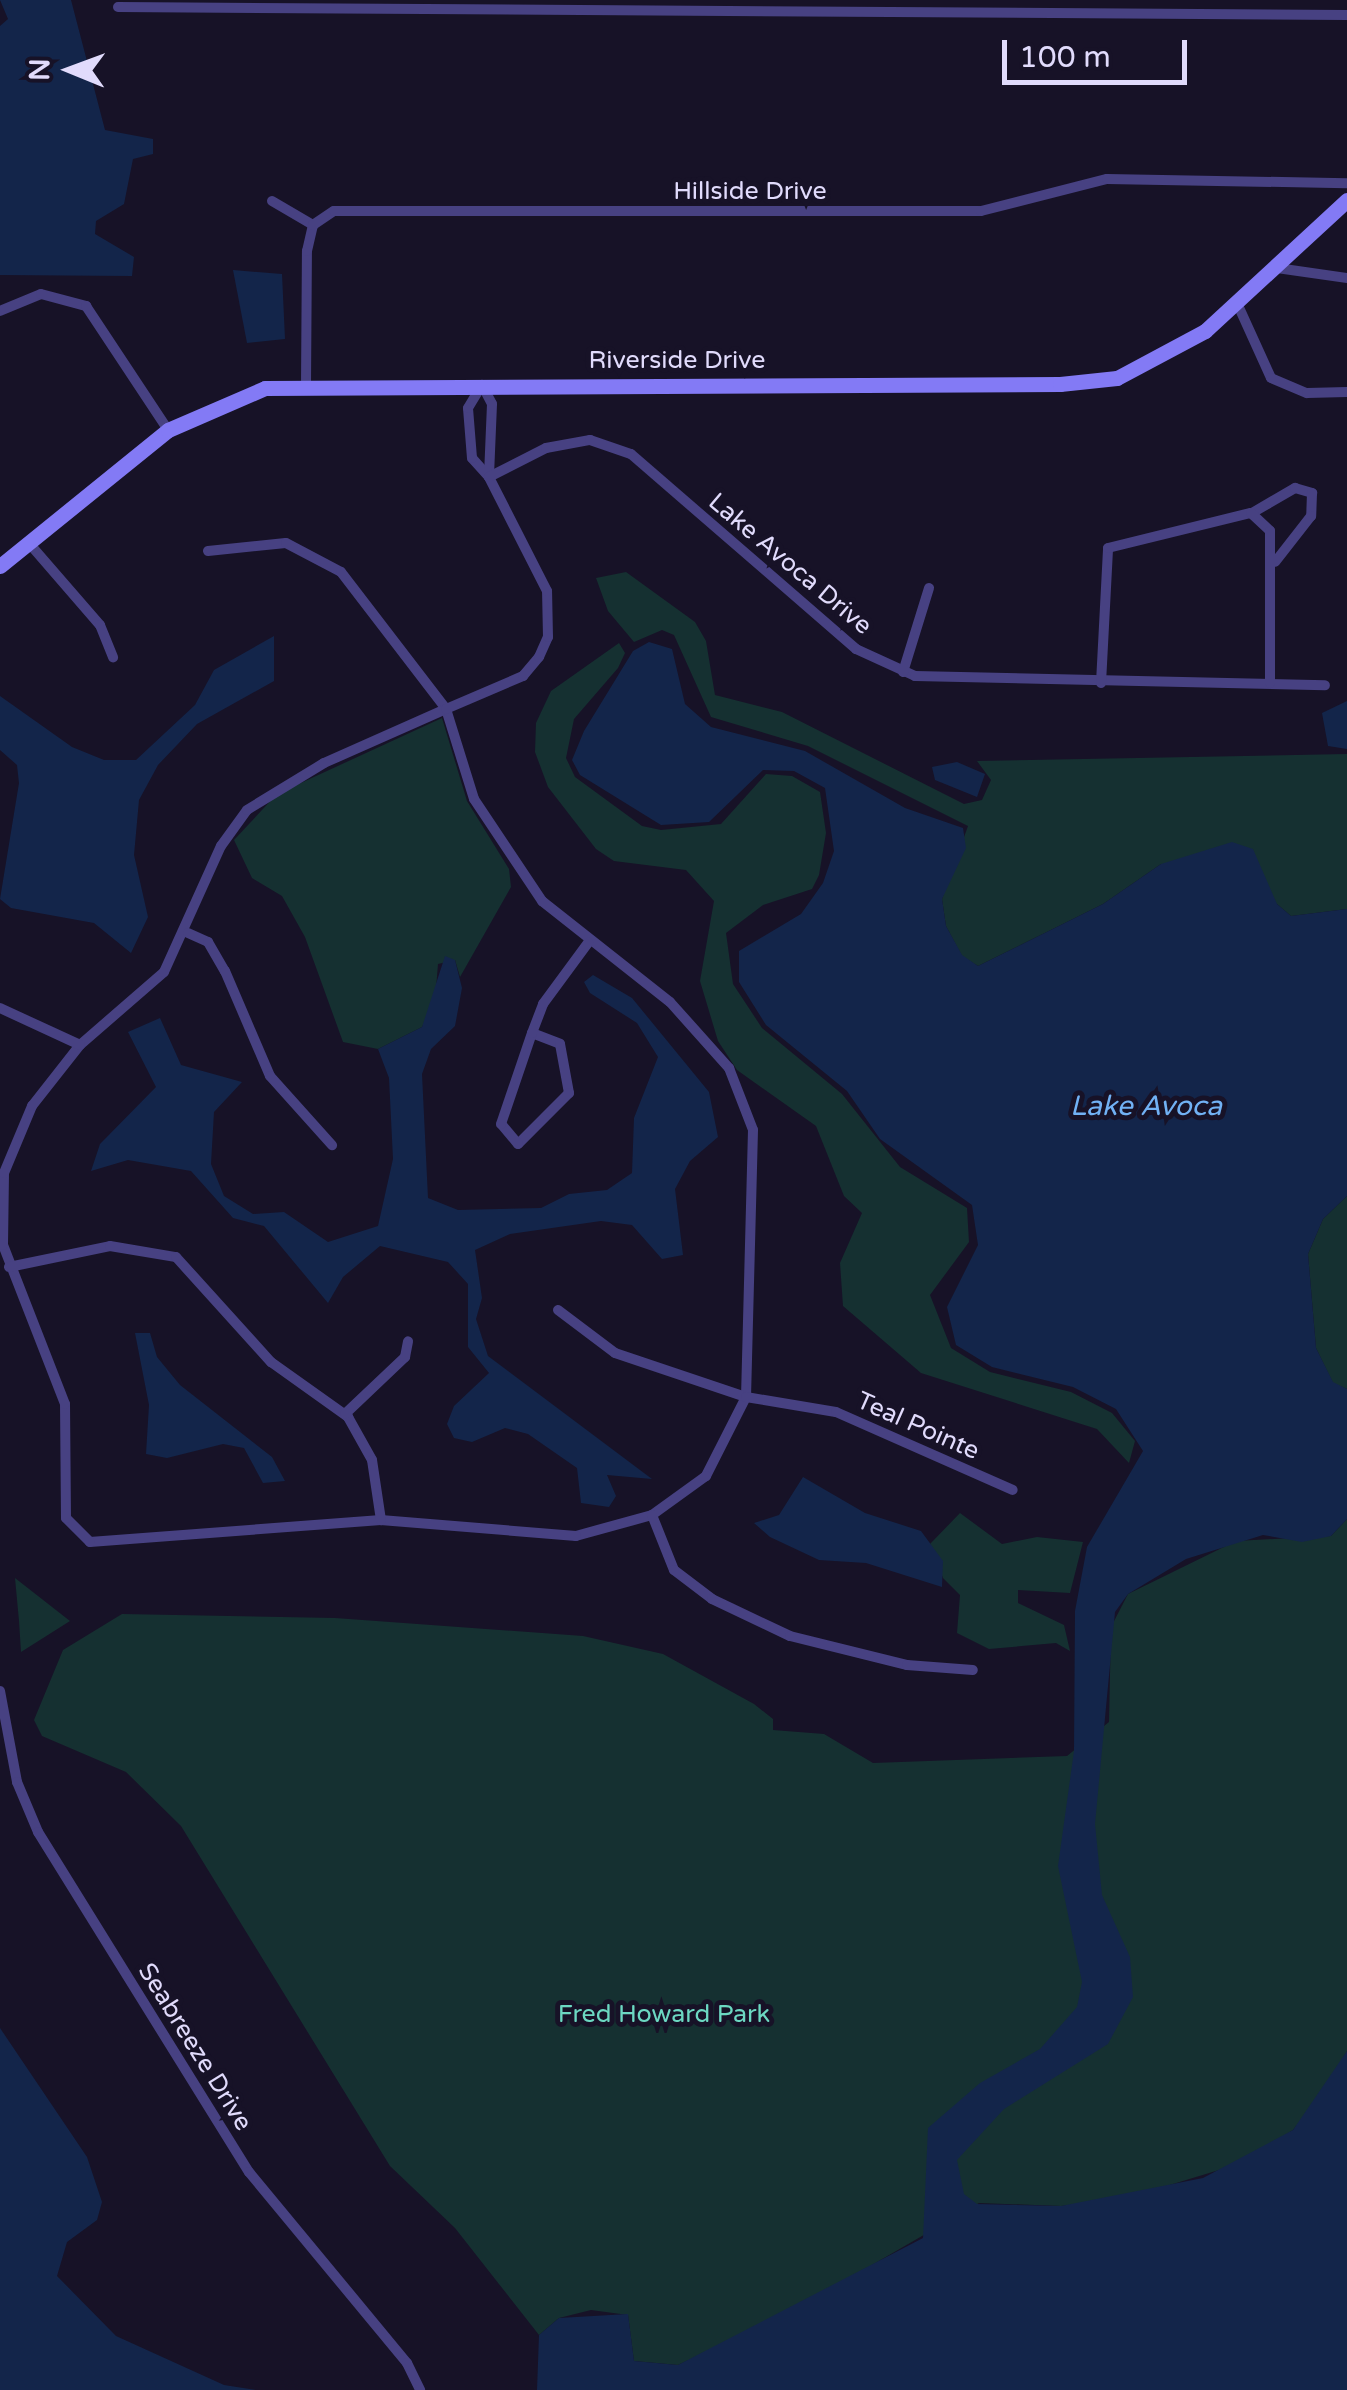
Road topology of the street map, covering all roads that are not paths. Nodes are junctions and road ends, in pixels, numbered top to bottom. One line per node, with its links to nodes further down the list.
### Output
1 (1121, 0): 3 (street)
2 (118, 7): 3 (street)
3 (1120, 13): 4 (street)
4 (1347, 14)
5 (1347, 183): 8 (street, Hillside Drive)
6 (272, 200): 8 (street)
7 (1347, 200): 9 (street, Riverside Drive)
8 (314, 226): 13 (street)
9 (1277, 268): 10 (street); 11 (street, Riverside Drive)
10 (1347, 278)
11 (1237, 303): 14 (street, Riverside Drive); 15 (street)
12 (0, 311): 16 (street)
13 (306, 385): 14 (street, Riverside Drive); 16 (street, Riverside Drive)
14 (482, 386): 17 (street); 17 (street)
15 (1347, 392)
16 (168, 430): 19 (street, Riverside Drive)
17 (489, 477): 25 (street, Lake Avoca Drive); 29 (street)
18 (1252, 513): 22 (street); 22 (street); 26 (street)
19 (28, 542): 21 (street, Riverside Drive); 24 (street)
20 (208, 550): 29 (street)
21 (0, 566)
22 (1270, 583): 27 (street)
23 (929, 588): 25 (street)
24 (113, 657)
25 (902, 672): 26 (street, Lake Avoca Drive)
26 (1101, 683): 27 (street, Lake Avoca Drive)
27 (1270, 683): 28 (street, Lake Avoca Drive)
28 (1325, 684)
29 (446, 708): 30 (street); 31 (street)
30 (188, 933): 34 (street); 35 (street)
31 (588, 943): 33 (street); 40 (street)
32 (0, 1008): 34 (street)
33 (532, 1034): 33 (street)
34 (80, 1045): 36 (street)
35 (332, 1145)
36 (2, 1172): 37 (street)
37 (9, 1266): 41 (street); 44 (street)
38 (558, 1310): 40 (street, Teal Pointe)
39 (408, 1341): 41 (street)
40 (746, 1397): 42 (street, Teal Pointe); 43 (street)
41 (345, 1414): 44 (street)
42 (1012, 1490)
43 (652, 1515): 44 (street); 45 (street)
44 (381, 1520)
45 (973, 1670)
46 (0, 1691): 47 (street, Seabreeze Drive)
47 (420, 2390)

